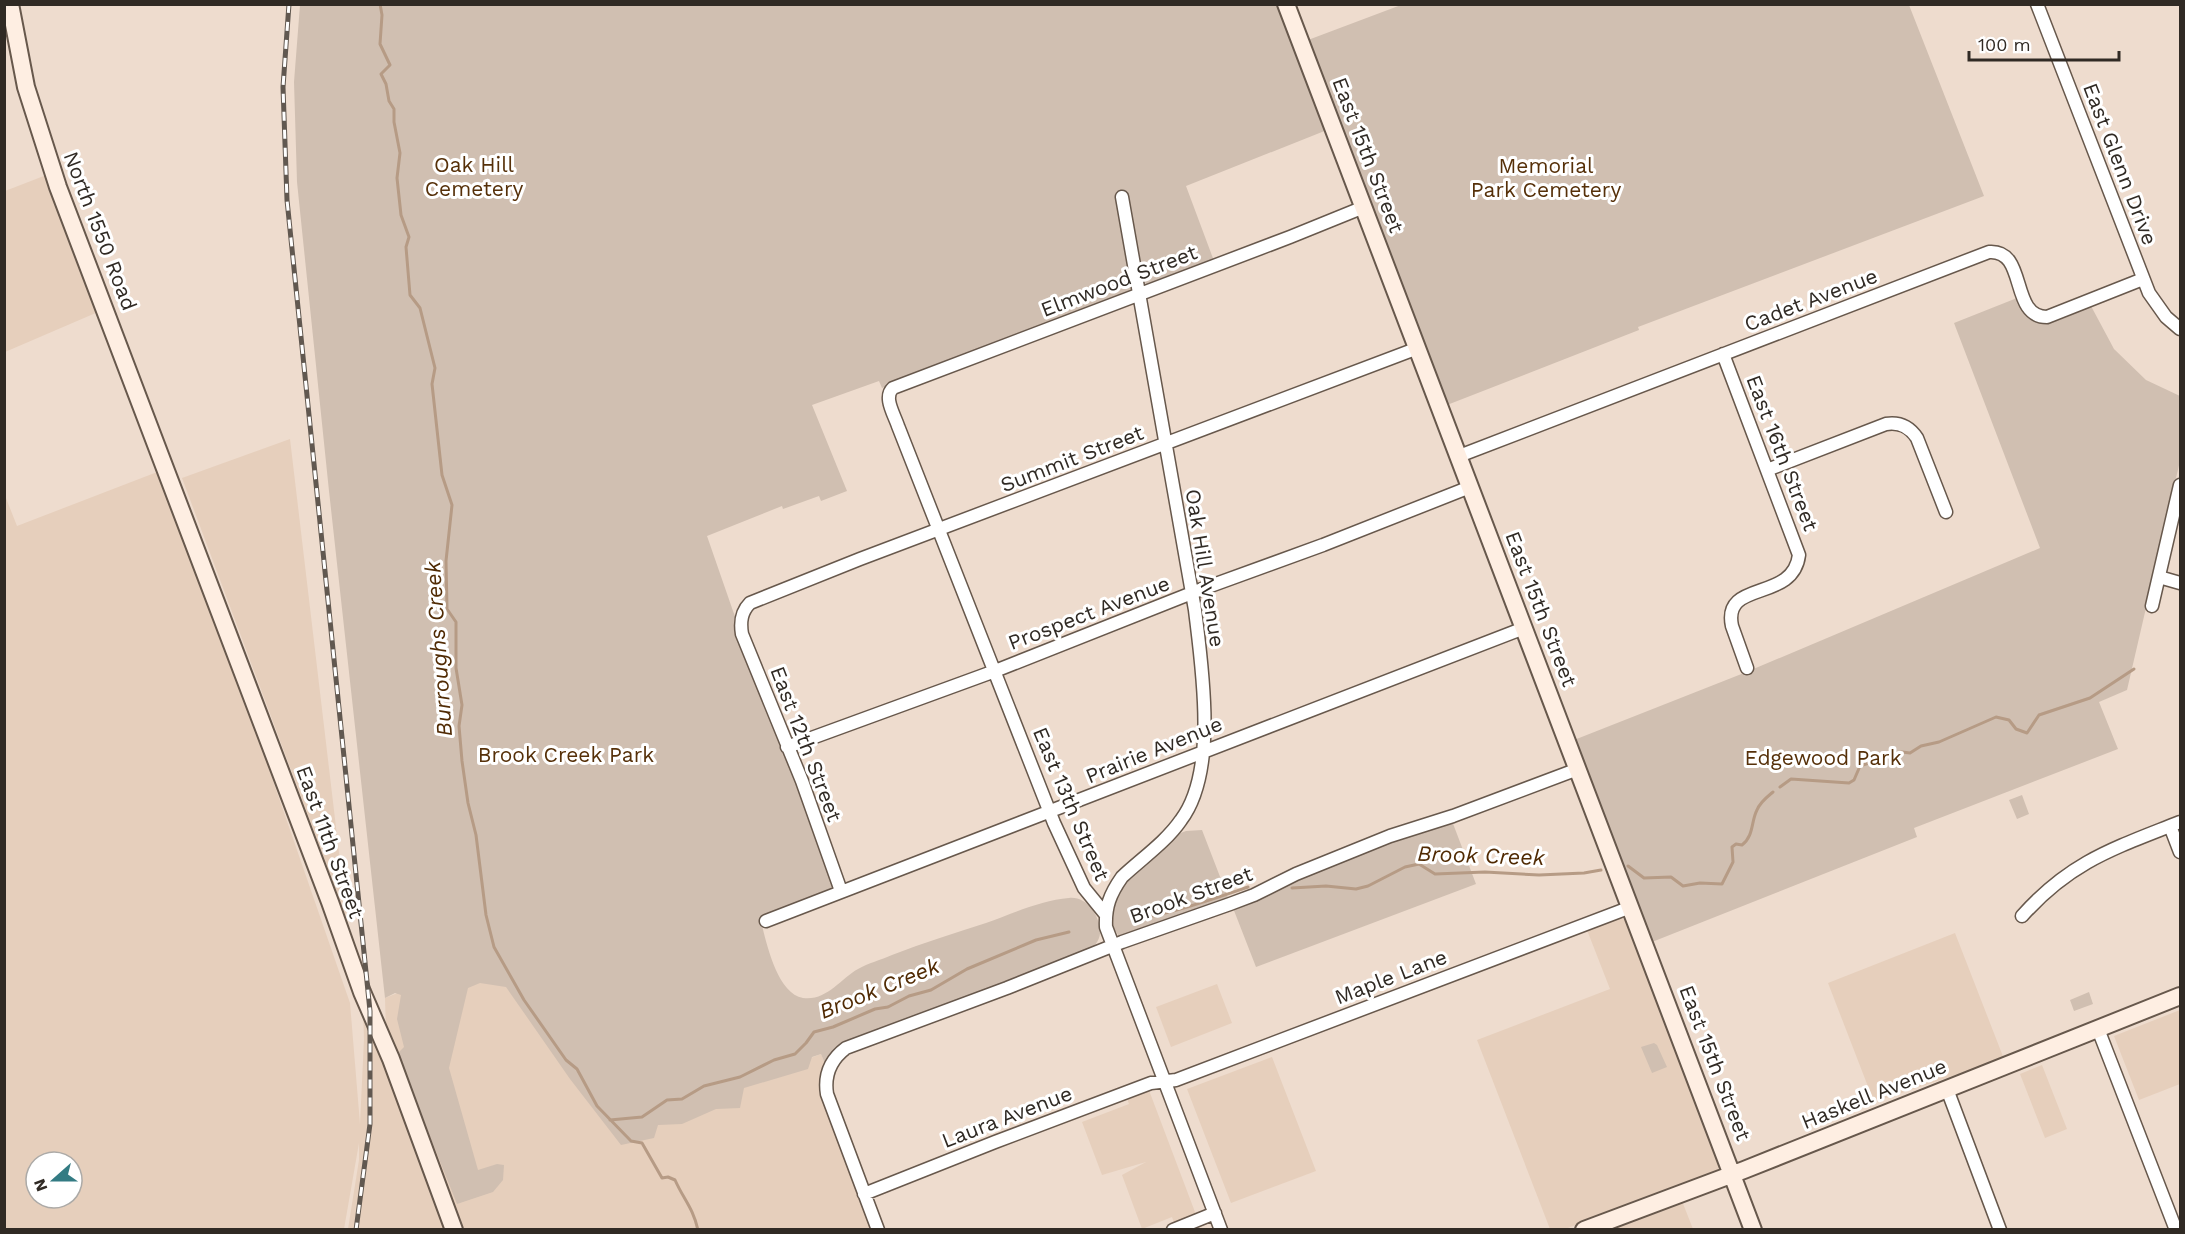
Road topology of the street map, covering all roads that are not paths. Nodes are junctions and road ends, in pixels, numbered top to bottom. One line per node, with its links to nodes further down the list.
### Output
1 (10, 4): 14 (main road, North 1550 Road)
2 (1286, 4): 5 (main road, East 15th Street)
3 (2037, 4): 6 (street, East Glenn Drive)
4 (1122, 197): 7 (street, Oak Hill Avenue)
5 (1364, 207): 7 (street, Elmwood Street); 9 (main road, East 15th Street)
6 (2143, 279): 8 (street, East Glenn Drive); 10 (street, Cadet Avenue)
7 (1138, 295): 11 (street, Elmwood Street); 12 (street, Oak Hill Avenue)
8 (2181, 329)
9 (1418, 348): 12 (street, Summit Street); 13 (main road, East 15th Street)
10 (1723, 354): 13 (street, Cadet Avenue); 15 (street, East 16th Street)
11 (889, 392): 19 (street, East 13th Street)
12 (1166, 444): 19 (street, Summit Street); 22 (street, Oak Hill Avenue)
13 (1459, 456): 16 (main road, East 15th Street)
14 (165, 469): 47 (main road, East 11th Street)
15 (1767, 470): 18 (street); 26 (street, East 16th Street)
16 (1470, 486): 22 (street, Prospect Avenue); 25 (main road, East 15th Street)
17 (2181, 486): 20 (street)
18 (1946, 512)
19 (940, 530): 24 (street, Summit Street); 27 (street, East 13th Street)
20 (2159, 577): 21 (street); 23 (street)
21 (2181, 583)
22 (1192, 593): 27 (street, Prospect Avenue); 29 (street, Oak Hill Avenue)
23 (2152, 606)
24 (743, 611): 28 (street, East 12th Street)
25 (1524, 628): 29 (street, Prairie Avenue); 30 (main road, East 15th Street)
26 (1747, 668)
27 (995, 671): 28 (street, Prospect Avenue); 31 (street, East 13th Street)
28 (787, 747): 34 (street, East 12th Street)
29 (1203, 752): 31 (street, Prairie Avenue); 36 (street, Oak Hill Avenue)
30 (1578, 769): 35 (main road, East 15th Street); 39 (street, Brook Street)
31 (1050, 812): 34 (street, Prairie Avenue); 36 (street, East 13th Street)
32 (2175, 824): 33 (street); 37 (street)
33 (2181, 852)
34 (841, 891): 38 (street, Prairie Avenue)
35 (1631, 907): 42 (street, Maple Lane); 44 (main road, East 15th Street)
36 (1106, 915): 39 (street, East 13th Street)
37 (2022, 916)
38 (766, 921)
39 (1113, 945): 42 (street, East 13th Street); 45 (street, Brook Street)
40 (2181, 996): 41 (main road, Haskell Avenue)
41 (2098, 1029): 43 (main road, Haskell Avenue); 54 (street)
42 (1165, 1081): 45 (street, Laura Avenue); 46 (street, East 13th Street)
43 (1947, 1089): 44 (main road, Haskell Avenue); 53 (street)
44 (1733, 1174): 51 (main road, Haskell Avenue); 52 (main road, East 15th Street)
45 (864, 1194): 48 (street)
46 (1215, 1213): 49 (street); 50 (street, East 13th Street)
47 (454, 1230)
48 (878, 1230)
49 (1173, 1230)
50 (1221, 1230)
51 (1584, 1230)
52 (1754, 1230)
53 (2000, 1230)
54 (2176, 1230)

